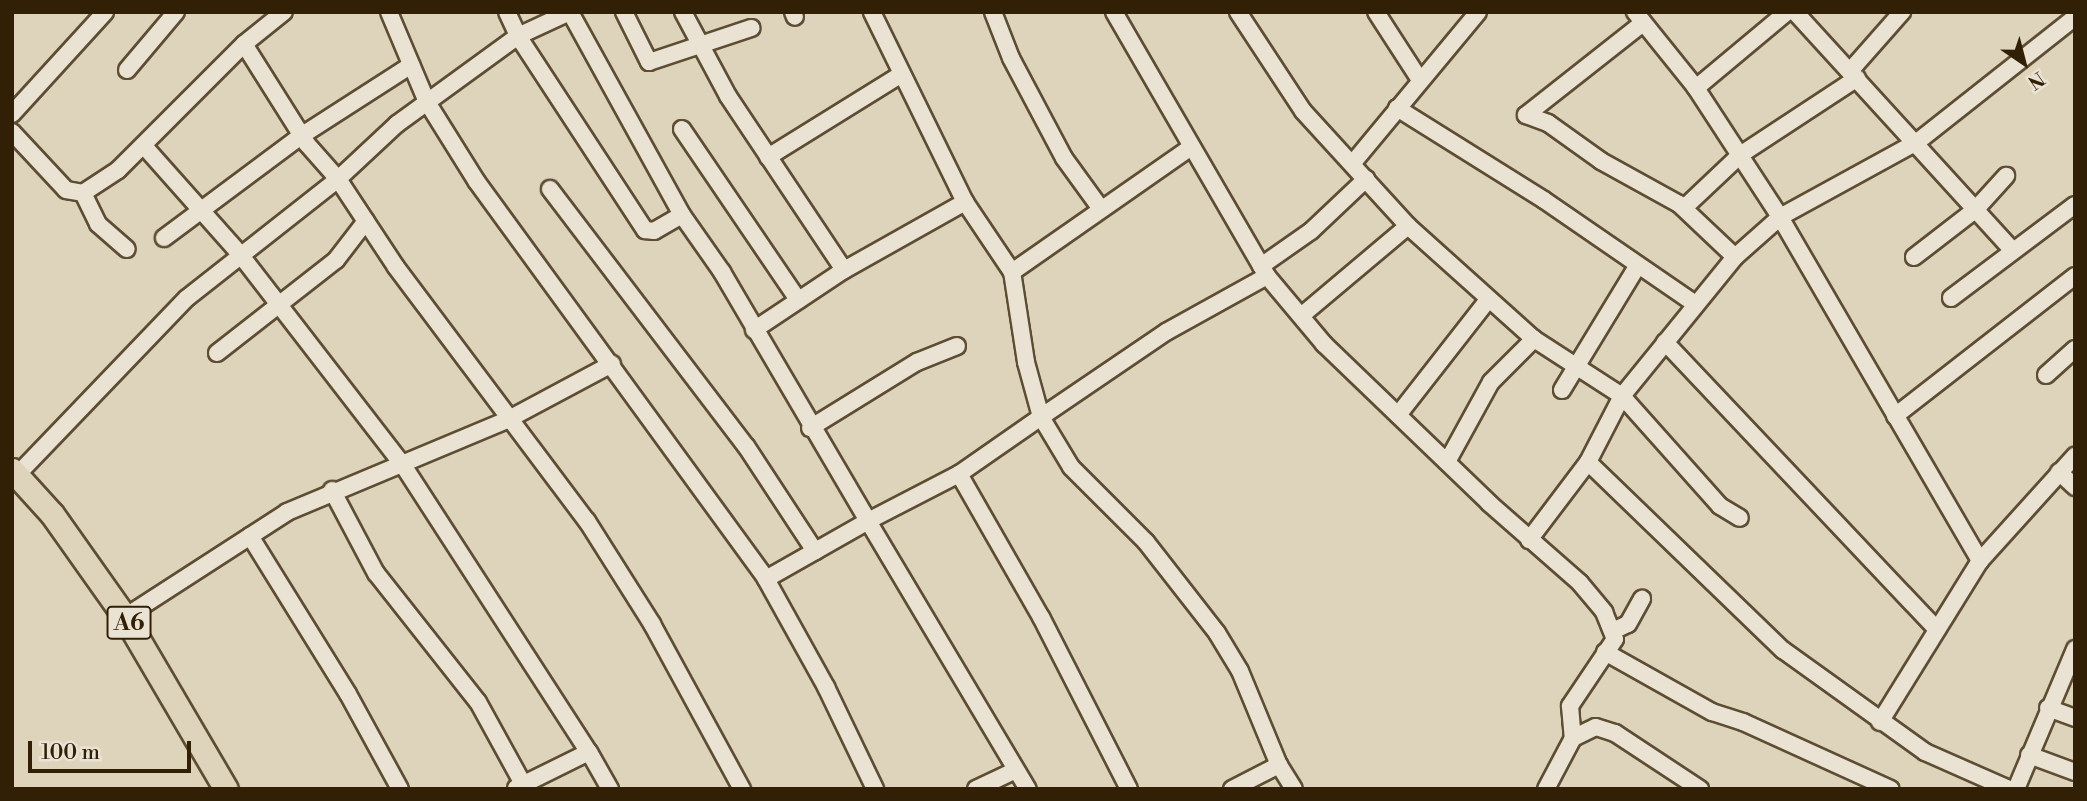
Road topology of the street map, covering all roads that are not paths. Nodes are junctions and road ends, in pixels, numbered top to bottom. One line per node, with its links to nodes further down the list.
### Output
1 (105, 12): 31 (street)
2 (176, 12): 24 (street)
3 (285, 12): 21 (street)
4 (389, 12): 23 (street)
5 (507, 12): 20 (street)
6 (624, 12): 22 (street)
7 (683, 12): 22 (street)
8 (872, 12): 25 (street)
9 (993, 12): 49 (street)
10 (1114, 12): 37 (street)
11 (1238, 12): 40 (street)
12 (1376, 12): 27 (street)
13 (1478, 12): 27 (street)
14 (1787, 12): 28 (street)
15 (1795, 12): 26 (street)
16 (1902, 12): 26 (street)
17 (2075, 17): 35 (street)
18 (1639, 18): 28 (street); 48 (street)
19 (751, 28): 22 (street)
20 (518, 36): 29 (street); 52 (street); 52 (street)
21 (244, 44): 34 (street); 36 (street)
22 (700, 46): 39 (street)
23 (411, 65): 29 (street); 34 (street)
24 (127, 70)
25 (900, 75): 39 (street); 46 (street)
26 (1853, 75): 35 (street); 38 (street)
27 (1420, 80): 30 (street)
28 (1696, 88): 38 (street)
29 (428, 102): 42 (street); 79 (street)
30 (1397, 108): 40 (street); 62 (street)
31 (12, 114)
32 (682, 130): 68 (street)
33 (12, 132): 45 (street)
34 (301, 136): 42 (street); 51 (street)
35 (1917, 142): 50 (street); 53 (street)
36 (144, 146): 45 (street); 51 (street)
37 (1191, 147): 49 (street); 64 (street)
38 (1740, 155): 48 (street); 53 (street)
39 (768, 156): 63 (street)
40 (1352, 164): 43 (street)
41 (2006, 176): 50 (street)
42 (338, 178): 54 (street); 59 (street)
43 (1366, 179): 55 (street); 64 (street)
44 (550, 189): 102 (street)
45 (83, 193): 57 (street)
46 (965, 202): 63 (street); 65 (street)
47 (2075, 205): 58 (street)
48 (1684, 208): 60 (street)
49 (1101, 209): 65 (street)
50 (1976, 209): 58 (street); 61 (street)
51 (202, 211): 56 (street); 59 (street)
52 (682, 215): 73 (street)
53 (1780, 217): 60 (street); 85 (street)
54 (366, 221): 70 (street); 87 (street)
55 (1408, 226): 69 (street); 72 (street)
56 (164, 238)
57 (127, 249)
58 (2012, 251): 67 (street)
59 (239, 253): 70 (street); 95 (street)
60 (1735, 257): 71 (street)
61 (1914, 257)
62 (1638, 265): 71 (street); 80 (street)
63 (844, 270): 68 (street)
64 (1264, 271): 72 (street); 86 (street)
65 (1012, 272): 86 (street)
66 (2075, 276): 85 (street)
67 (1951, 298)
68 (798, 300): 73 (street)
69 (1487, 301): 74 (street); 84 (street)
70 (278, 303): 78 (street); 92 (street)
71 (1694, 303): 75 (street)
72 (1301, 316): 84 (street)
73 (754, 330): 88 (street)
74 (1534, 338): 80 (street); 91 (street)
75 (1665, 342): 83 (street); 107 (street)
76 (957, 346): 88 (street)
77 (2075, 349): 81 (street)
78 (218, 353)
79 (612, 364): 87 (street); 104 (street)
80 (1574, 365): 82 (street); 83 (street)
81 (2046, 375)
82 (1562, 390)
83 (1622, 396): 90 (street); 98 (street)
84 (1398, 415): 91 (street)
85 (1895, 416): 103 (street)
86 (1041, 418): 94 (street); 117 (street)
87 (507, 420): 92 (street); 126 (street)
88 (810, 428): 99 (street)
89 (2075, 456): 93 (street)
90 (1588, 461): 101 (street); 113 (street)
91 (1447, 462): 101 (street)
92 (403, 466): 97 (street); 115 (street)
93 (2059, 472): 96 (street); 103 (street)
94 (958, 474): 99 (street); 130 (street)
95 (14, 479): 106 (highway, A6); 122 (highway, A6)
96 (2075, 487)
97 (332, 490): 100 (street); 121 (street)
98 (1740, 518)
99 (868, 521): 102 (street); 118 (street)
100 (250, 536): 106 (street); 124 (street)
101 (1529, 540): 108 (street)
102 (815, 551): 104 (street)
103 (1980, 562): 107 (street)
104 (766, 579): 127 (street)
105 (1642, 599): 108 (street)
106 (125, 617): 123 (highway, A6)
107 (1935, 628): 113 (street)
108 (1615, 631): 110 (street)
109 (2075, 649): 111 (street)
110 (1605, 652): 114 (street); 134 (street)
111 (2048, 708): 112 (street); 116 (street)
112 (2075, 718)
113 (1880, 722): 135 (street)
114 (1573, 738): 120 (street); 133 (street)
115 (589, 752): 121 (street); 125 (street)
116 (2029, 755): 119 (street); 136 (street)
117 (1279, 765): 131 (street); 132 (street)
118 (1016, 771): 128 (street); 129 (street)
119 (2075, 772)
120 (1690, 786)
121 (518, 787)
122 (208, 789)
123 (226, 789)
124 (400, 789)
125 (610, 789)
126 (742, 789)
127 (875, 789)
128 (976, 789)
129 (1028, 789)
130 (1129, 789)
131 (1232, 789)
132 (1294, 789)
133 (1546, 789)
134 (1891, 789)
135 (2009, 789)
136 (2016, 789)

